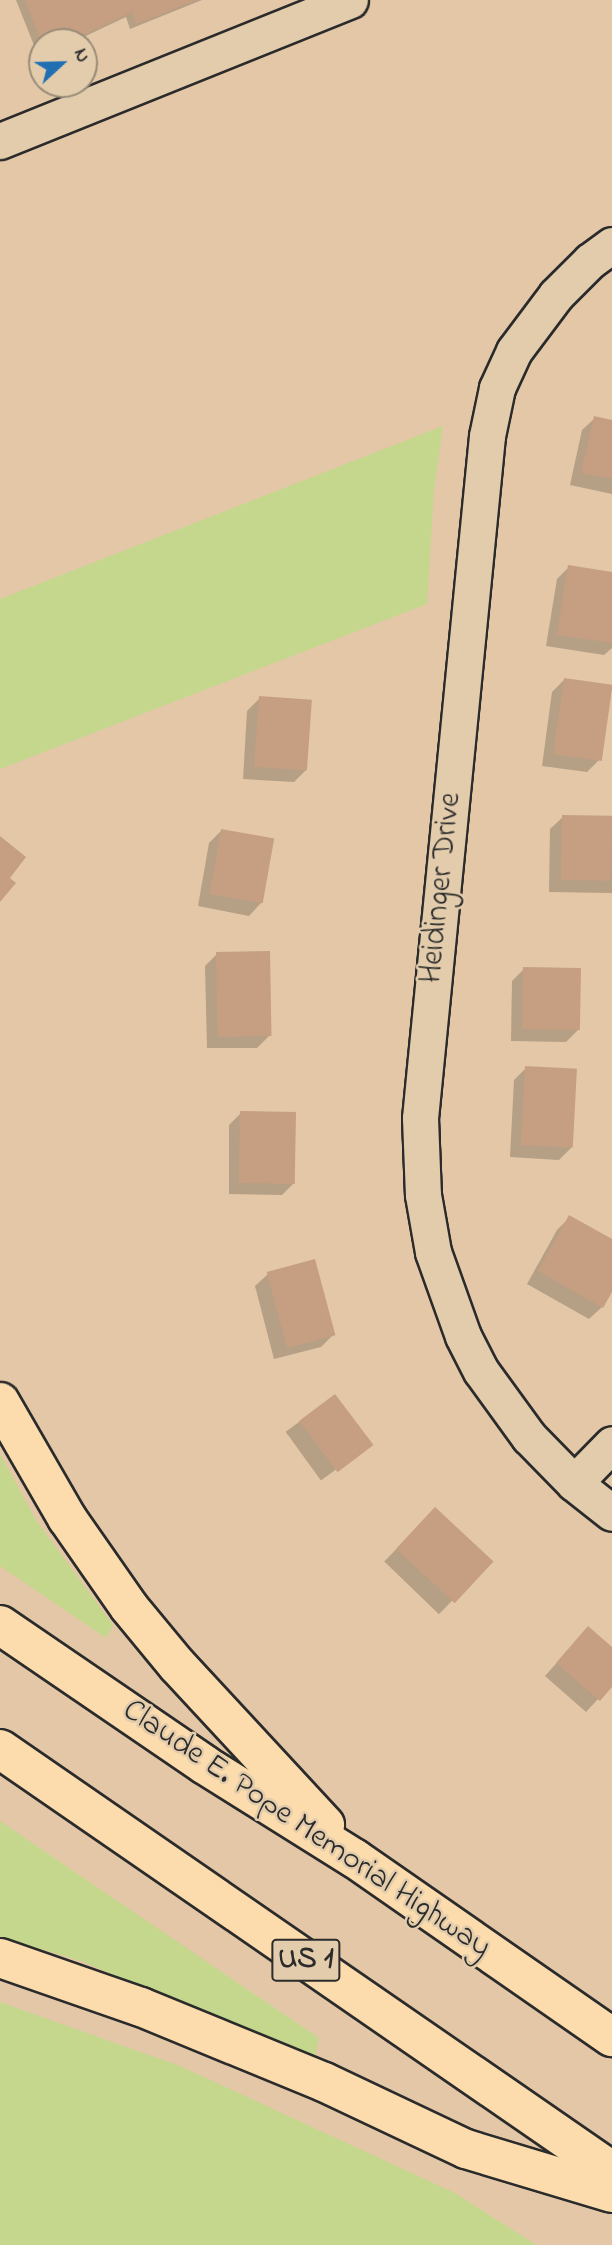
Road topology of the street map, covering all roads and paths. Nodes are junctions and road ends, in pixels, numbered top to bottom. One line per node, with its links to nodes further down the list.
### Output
1 (350, 0): 2 (street)
2 (0, 141)
3 (612, 245): 6 (street, Heidinger Drive)
4 (0, 1402): 10 (highway)
5 (612, 1444): 6 (street)
6 (574, 1483): 7 (street, Heidinger Drive)
7 (612, 1513)
8 (0, 1625): 10 (highway, Claude E. Pope Memorial Highway)
9 (0, 1749): 13 (highway, US 1)
10 (355, 1858): 12 (highway, Claude E. Pope Memorial Highway)
11 (0, 1958): 14 (highway)
12 (612, 2036)
13 (612, 2171)
14 (612, 2193)

